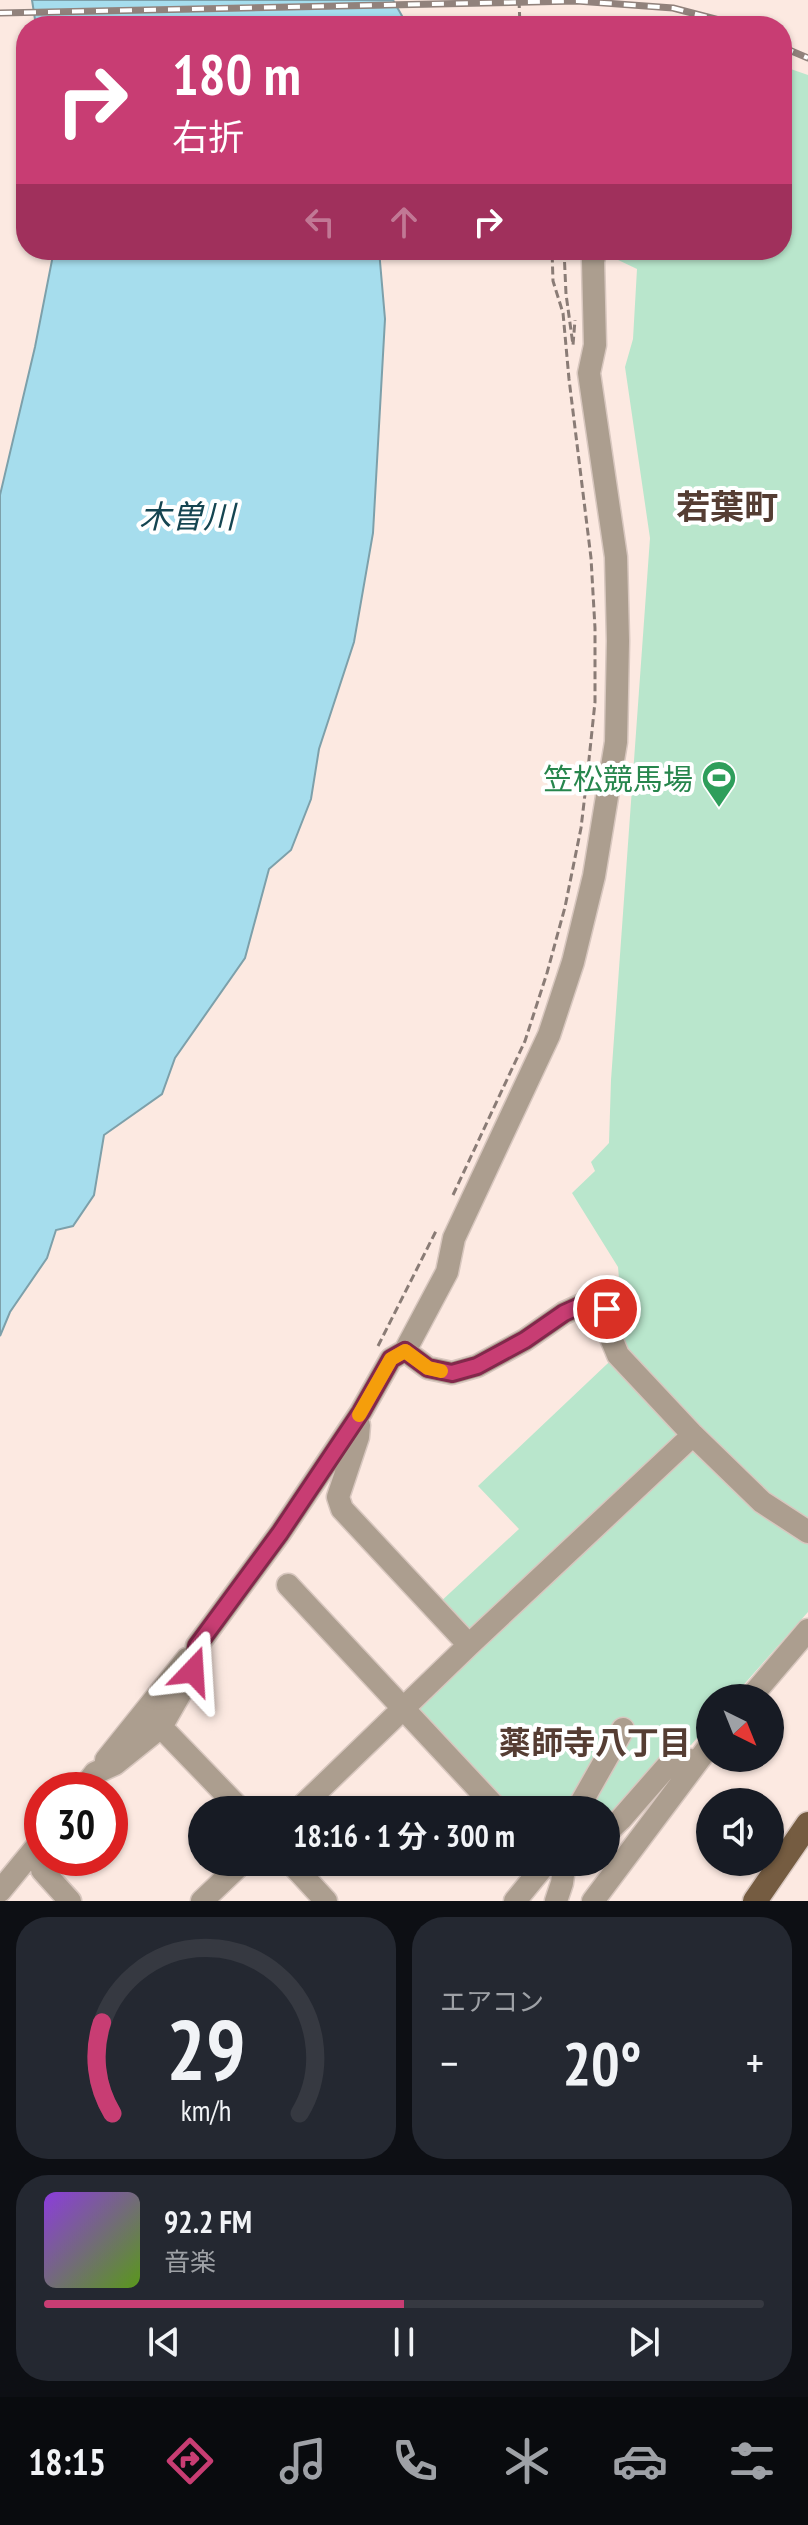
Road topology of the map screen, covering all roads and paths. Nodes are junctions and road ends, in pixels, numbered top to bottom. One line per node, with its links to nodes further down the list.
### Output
1 (552, 260): 5 (path)
2 (564, 260): 4 (path)
3 (593, 260): 7 (street)
4 (575, 317)
5 (449, 1202)
6 (437, 1230): 8 (path)
7 (405, 1351): 9 (street); 10 (street)
8 (374, 1353)
9 (361, 1412): 14 (street); 15 (street)
10 (693, 1435): 11 (street); 14 (street)
11 (808, 1532)
12 (288, 1585): 17 (street)
13 (808, 1630): 16 (street)
14 (469, 1645): 17 (street)
15 (197, 1646): 18 (street); 22 (street)
16 (762, 1684)
17 (403, 1708): 25 (street); 26 (street)
18 (161, 1727): 23 (street); 24 (street)
19 (623, 1729): 27 (street)
20 (696, 1755): 28 (street)
21 (696, 1762): 42 (street)
22 (97, 1772)
23 (103, 1772)
24 (228, 1796)
25 (312, 1796)
26 (485, 1796)
27 (585, 1796)
28 (620, 1820)
29 (806, 1835): 43 (main road)
30 (24, 1862): 36 (street)
31 (47, 1876): 37 (street)
32 (228, 1876): 38 (street)
33 (303, 1876): 39 (street)
34 (541, 1876): 40 (street)
35 (560, 1876): 41 (street)
36 (0, 1891)
37 (70, 1901)
38 (202, 1901)
39 (326, 1901)
40 (515, 1901)
41 (556, 1901)
42 (593, 1901)
43 (755, 1901)

